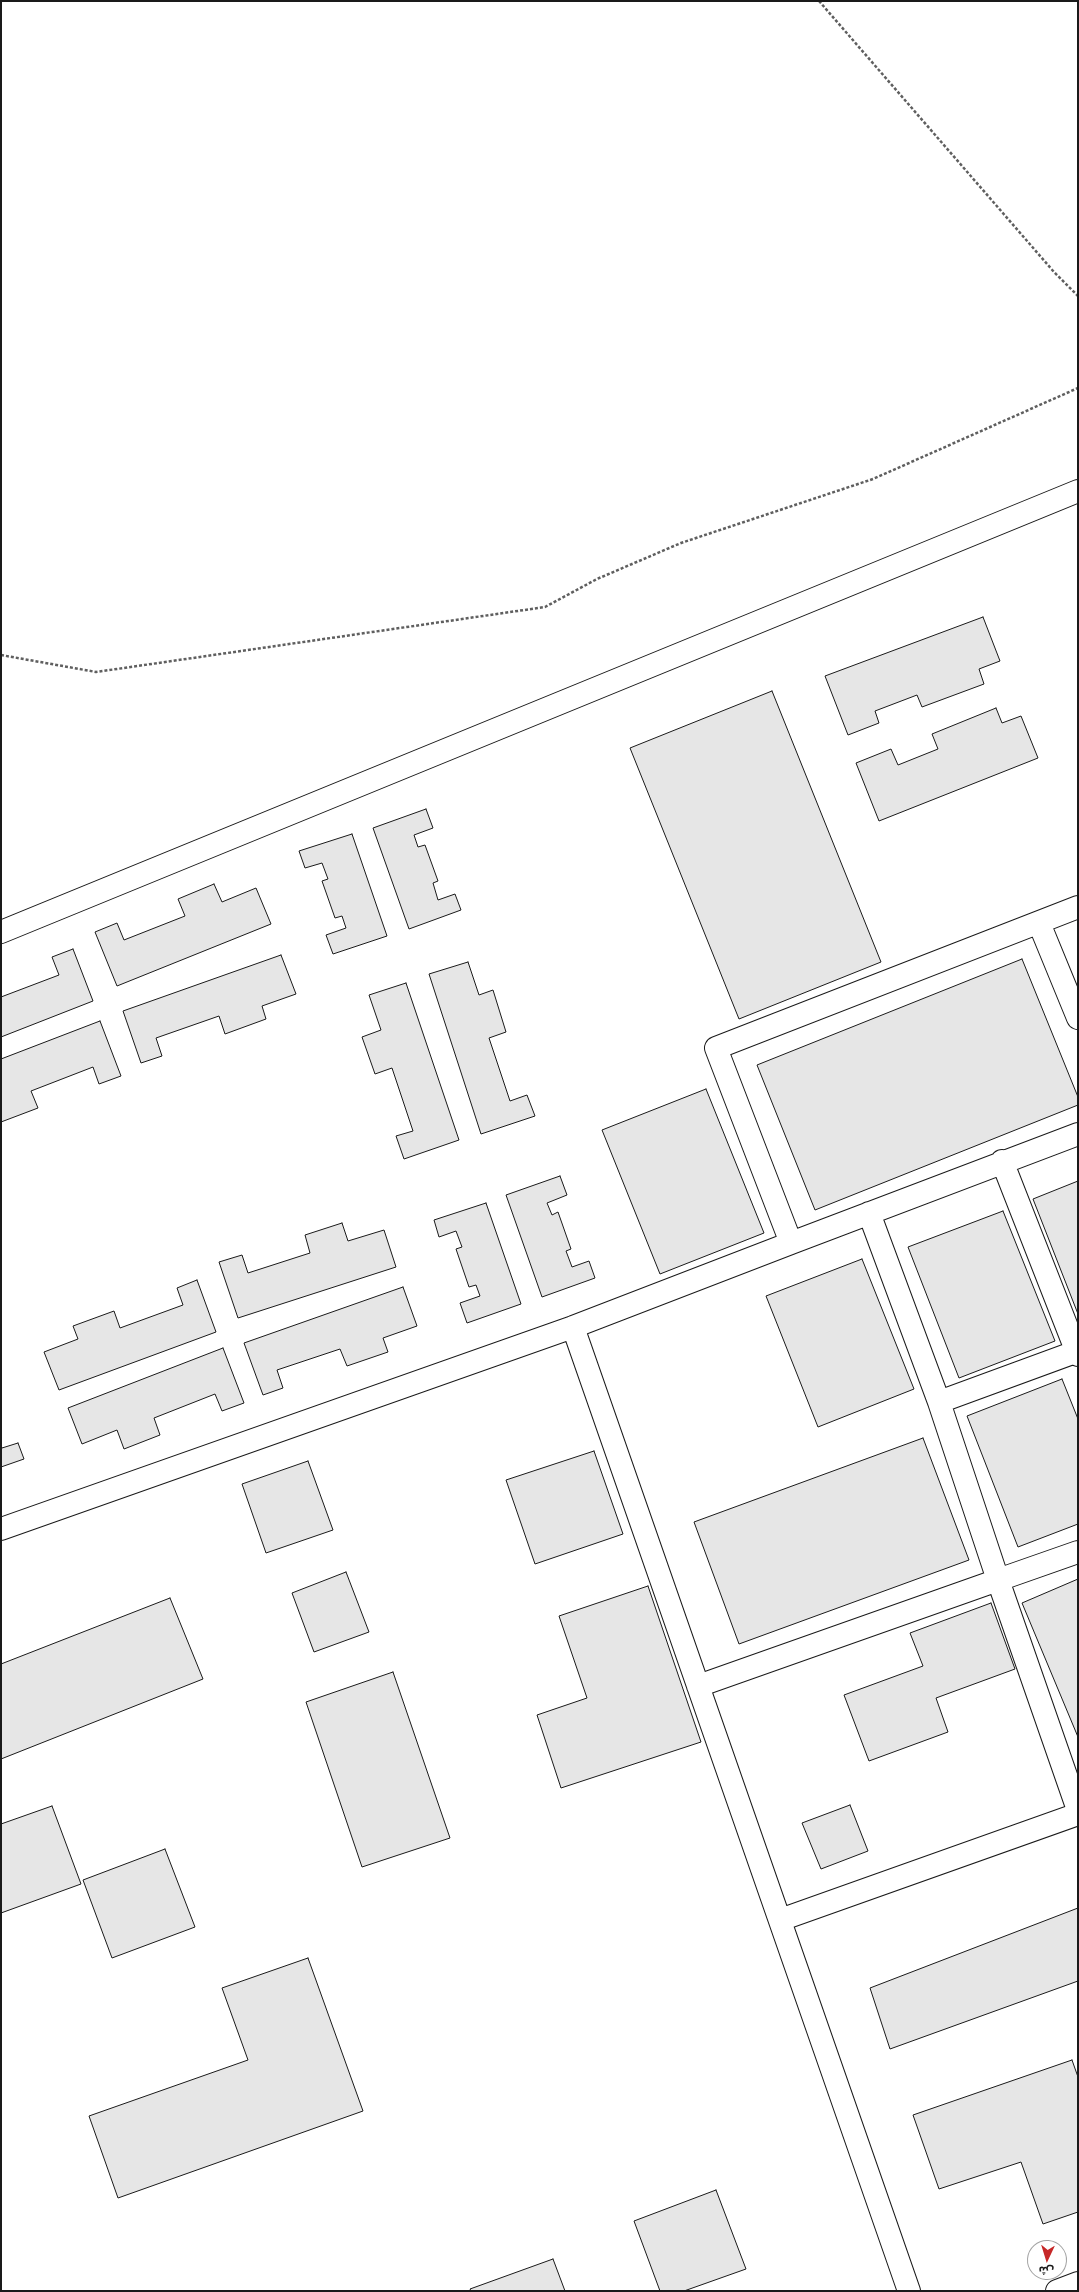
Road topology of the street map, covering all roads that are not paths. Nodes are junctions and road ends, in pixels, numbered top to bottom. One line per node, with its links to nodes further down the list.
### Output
1 (1078, 491): 4 (street)
2 (1078, 908): 3 (street)
3 (1039, 923): 5 (street); 9 (street)
4 (1, 932)
5 (1078, 1018)
6 (1078, 1134): 7 (street)
7 (1002, 1161): 8 (street); 11 (street)
8 (869, 1213): 9 (street); 12 (street)
9 (791, 1243): 10 (street)
10 (573, 1327): 13 (street); 16 (street)
11 (1078, 1352): 12 (street)
12 (939, 1402): 15 (street)
13 (1, 1529)
14 (1078, 1552): 15 (street)
15 (998, 1580): 16 (street); 17 (street)
16 (698, 1686): 19 (street)
17 (1078, 1810)
18 (1078, 1814): 19 (street)
19 (780, 1920): 21 (street)
20 (1078, 2283): 22 (street)
21 (909, 2291)
22 (1057, 2291)

